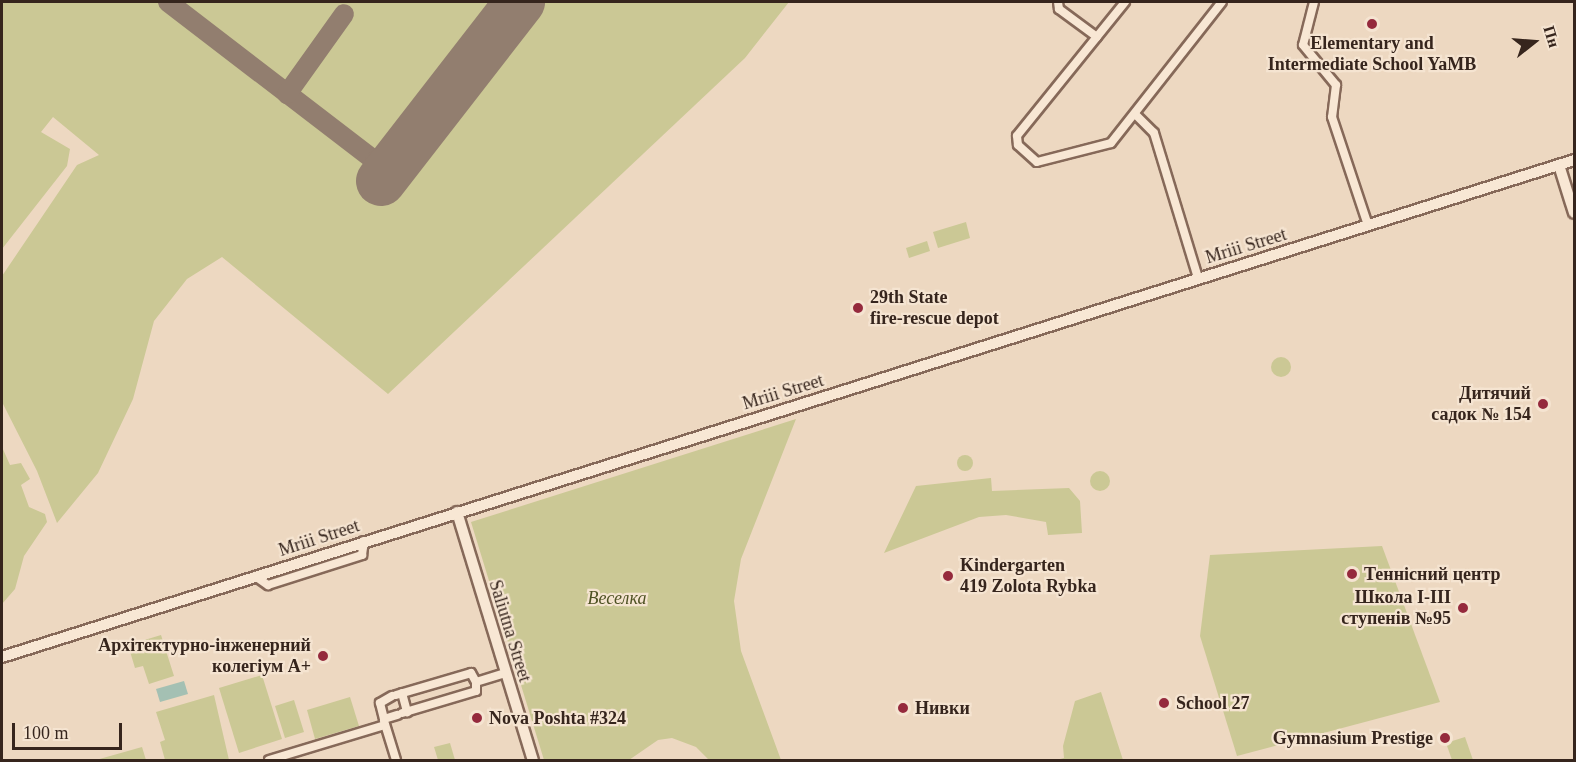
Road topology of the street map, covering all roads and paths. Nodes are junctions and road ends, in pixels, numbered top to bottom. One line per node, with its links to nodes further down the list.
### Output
1 (1058, 2): 5 (street)
2 (1125, 2): 5 (street)
3 (1222, 2): 6 (street)
4 (1314, 2): 10 (street)
5 (1097, 37): 6 (street)
6 (1136, 115): 11 (street)
7 (1575, 160): 8 (street, Mriii Street)
8 (1559, 165): 9 (street); 10 (street, Mriii Street)
9 (1575, 213)
10 (1368, 225): 11 (street, Mriii Street)
11 (1198, 278): 12 (street, Mriii Street)
12 (457, 512): 13 (street, Mriii Street); 14 (street, Saliutna Street)
13 (2, 657)
14 (506, 673): 15 (street); 21 (street, Saliutna Street)
15 (476, 682): 16 (street); 17 (street)
16 (397, 695): 17 (street); 18 (street)
17 (402, 713): 18 (street)
18 (385, 722): 19 (street); 20 (street)
19 (269, 760)
20 (396, 760)
21 (532, 760)

